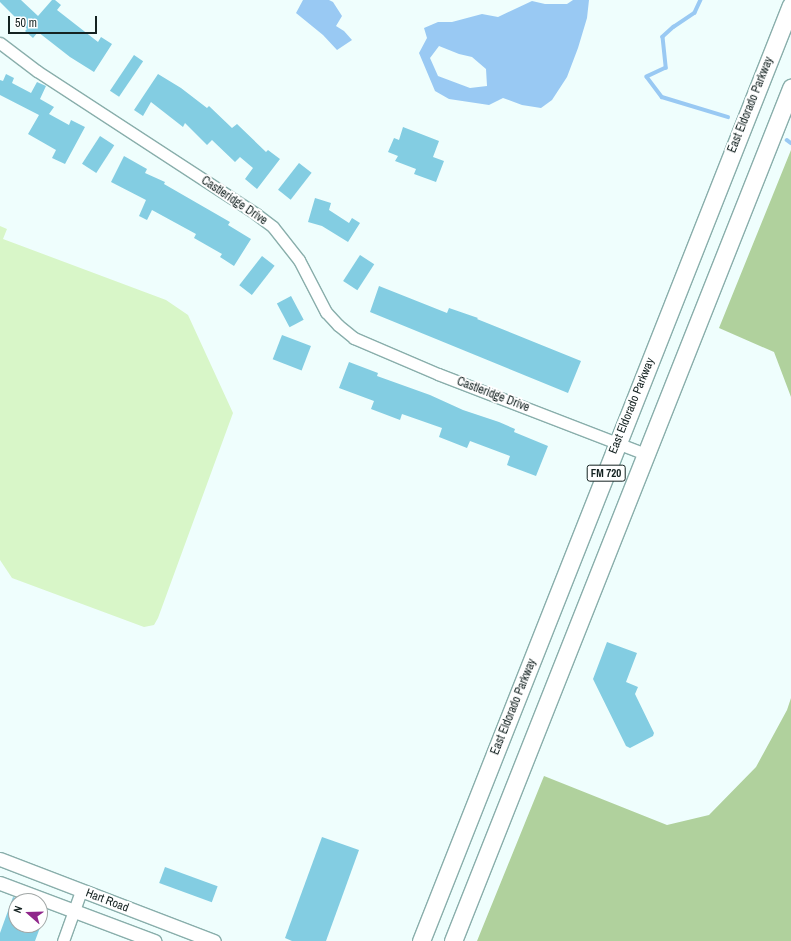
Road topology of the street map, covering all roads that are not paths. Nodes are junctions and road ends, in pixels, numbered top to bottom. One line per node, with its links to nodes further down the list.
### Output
1 (791, 5): 4 (main road, East Eldorado Parkway / FM 720)
2 (0, 42): 4 (street, Castleridge Drive)
3 (791, 88): 5 (main road, FM 720)
4 (618, 443): 5 (street, Castleridge Drive); 13 (main road, East Eldorado Parkway / FM 720)
5 (645, 454): 14 (main road, FM 720)
6 (0, 859): 8 (street, Hart Road)
7 (0, 883): 9 (street, Hart Road)
8 (81, 891): 9 (street); 12 (street, Hart Road)
9 (74, 911): 10 (street); 11 (street, Hart Road)
10 (63, 941)
11 (154, 941)
12 (214, 941)
13 (421, 941)
14 (453, 941)

